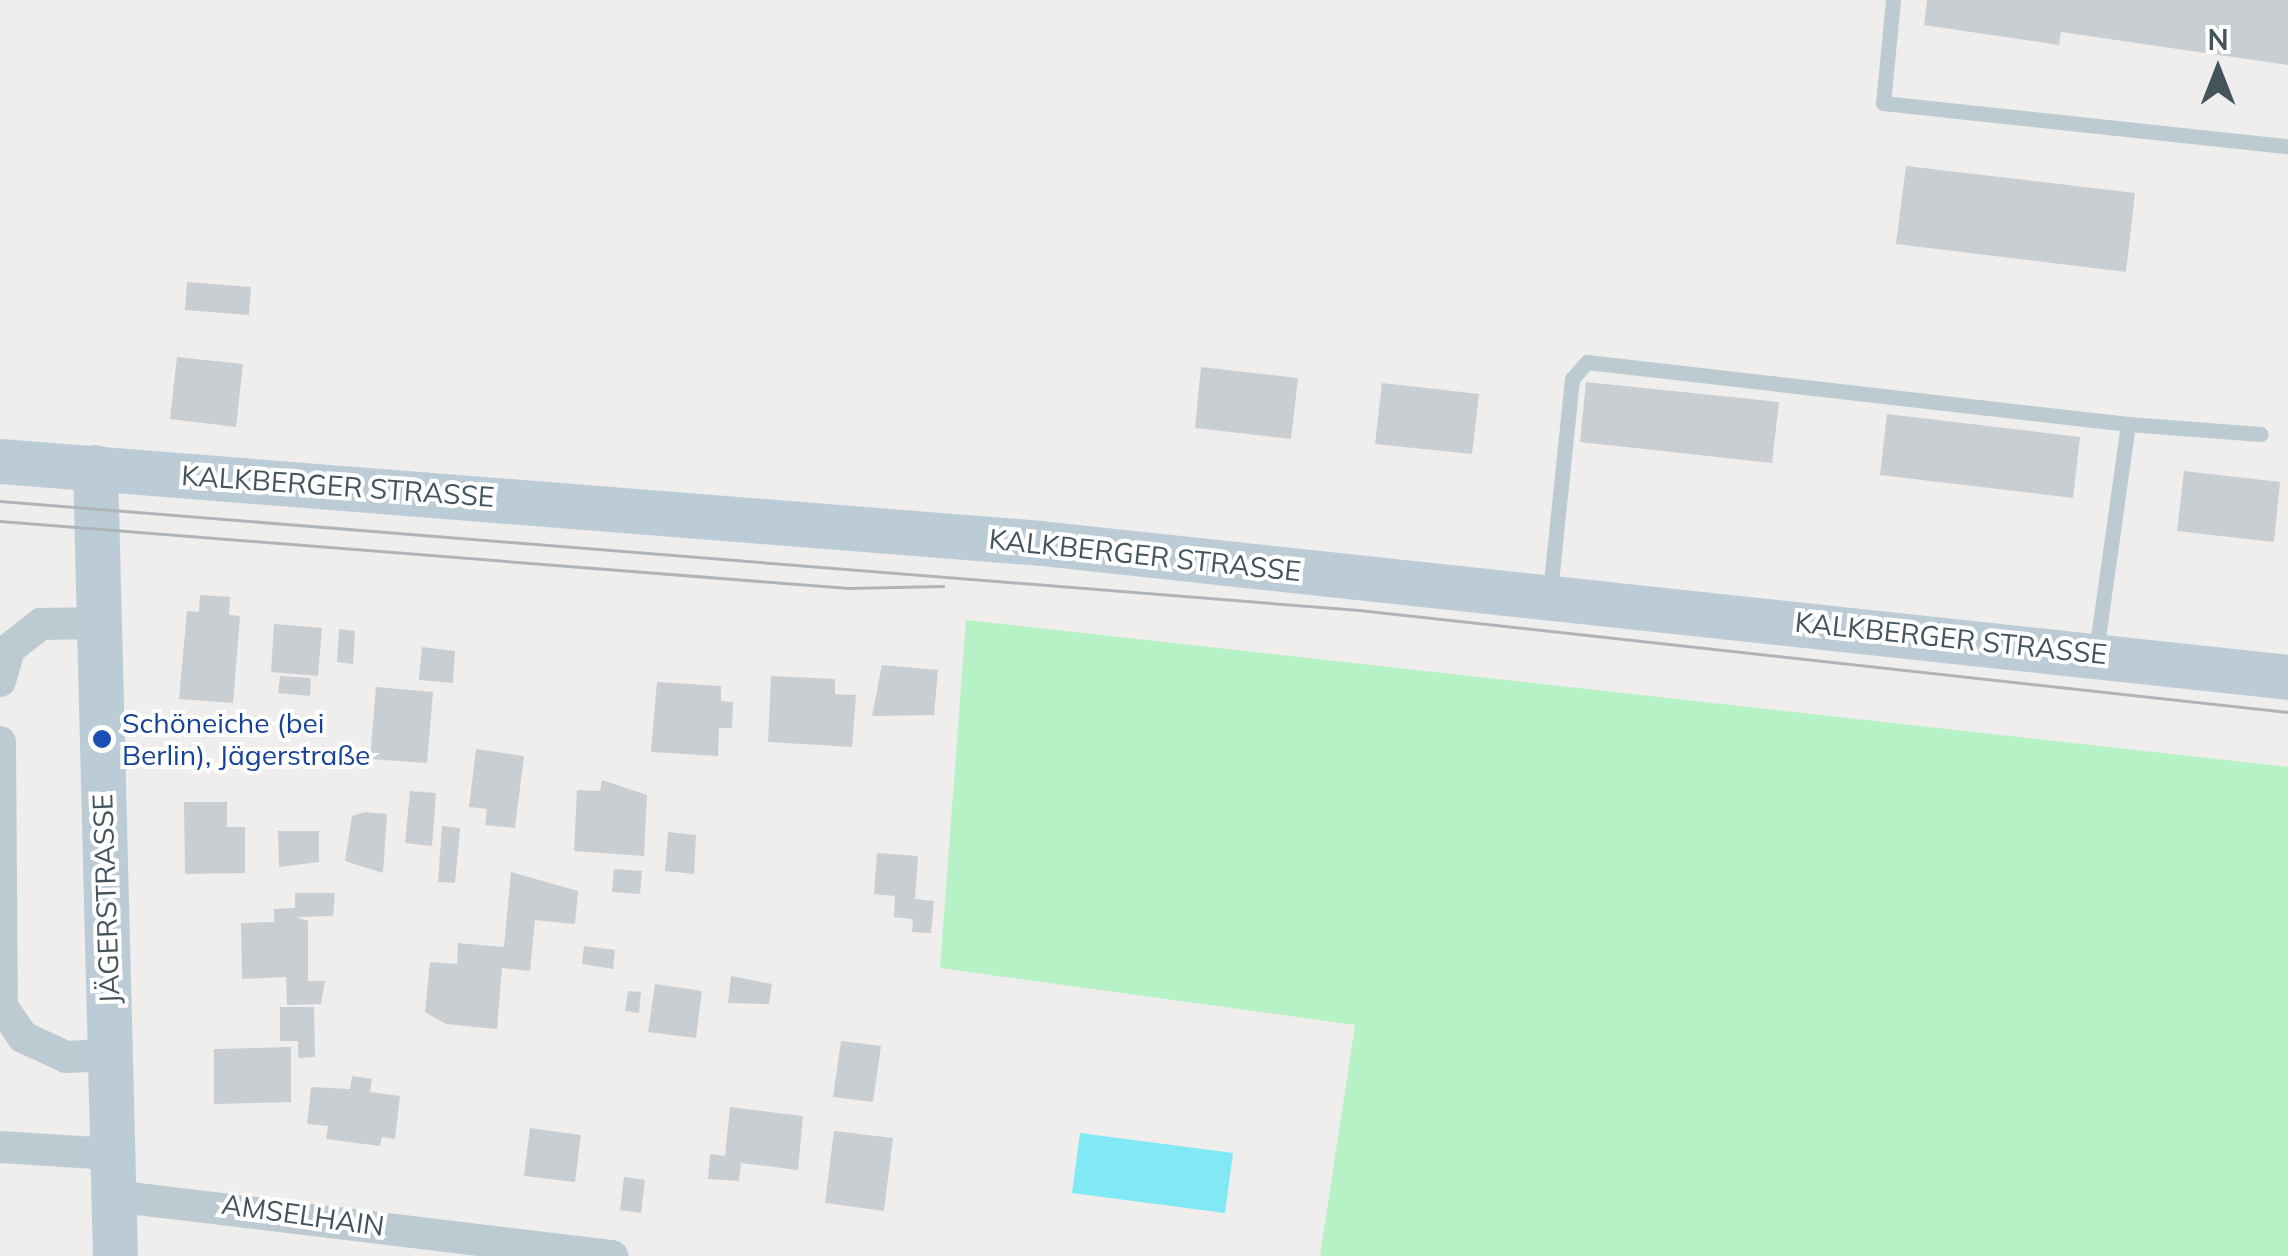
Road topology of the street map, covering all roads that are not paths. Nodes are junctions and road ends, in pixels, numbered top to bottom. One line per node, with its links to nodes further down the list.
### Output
1 (1893, 0): 2 (lane)
2 (2288, 146)
3 (2128, 424): 4 (lane); 7 (lane); 9 (lane)
4 (2261, 434)
5 (0, 460): 6 (main road, KALKBERGER STRASSE)
6 (95, 468): 7 (main road, KALKBERGER STRASSE); 8 (main road, JÄGERSTRASSE)
7 (1550, 596): 9 (main road, KALKBERGER STRASSE)
8 (99, 623): 11 (street); 13 (main road, JÄGERSTRASSE)
9 (2096, 654): 10 (main road, KALKBERGER STRASSE)
10 (2288, 677)
11 (0, 681)
12 (0, 742): 13 (street)
13 (110, 1055): 15 (main road, JÄGERSTRASSE)
14 (0, 1147): 15 (street, AMSELHAIN)
15 (113, 1175): 16 (main road, JÄGERSTRASSE); 17 (street, AMSELHAIN)
16 (115, 1256)
17 (612, 1256)

